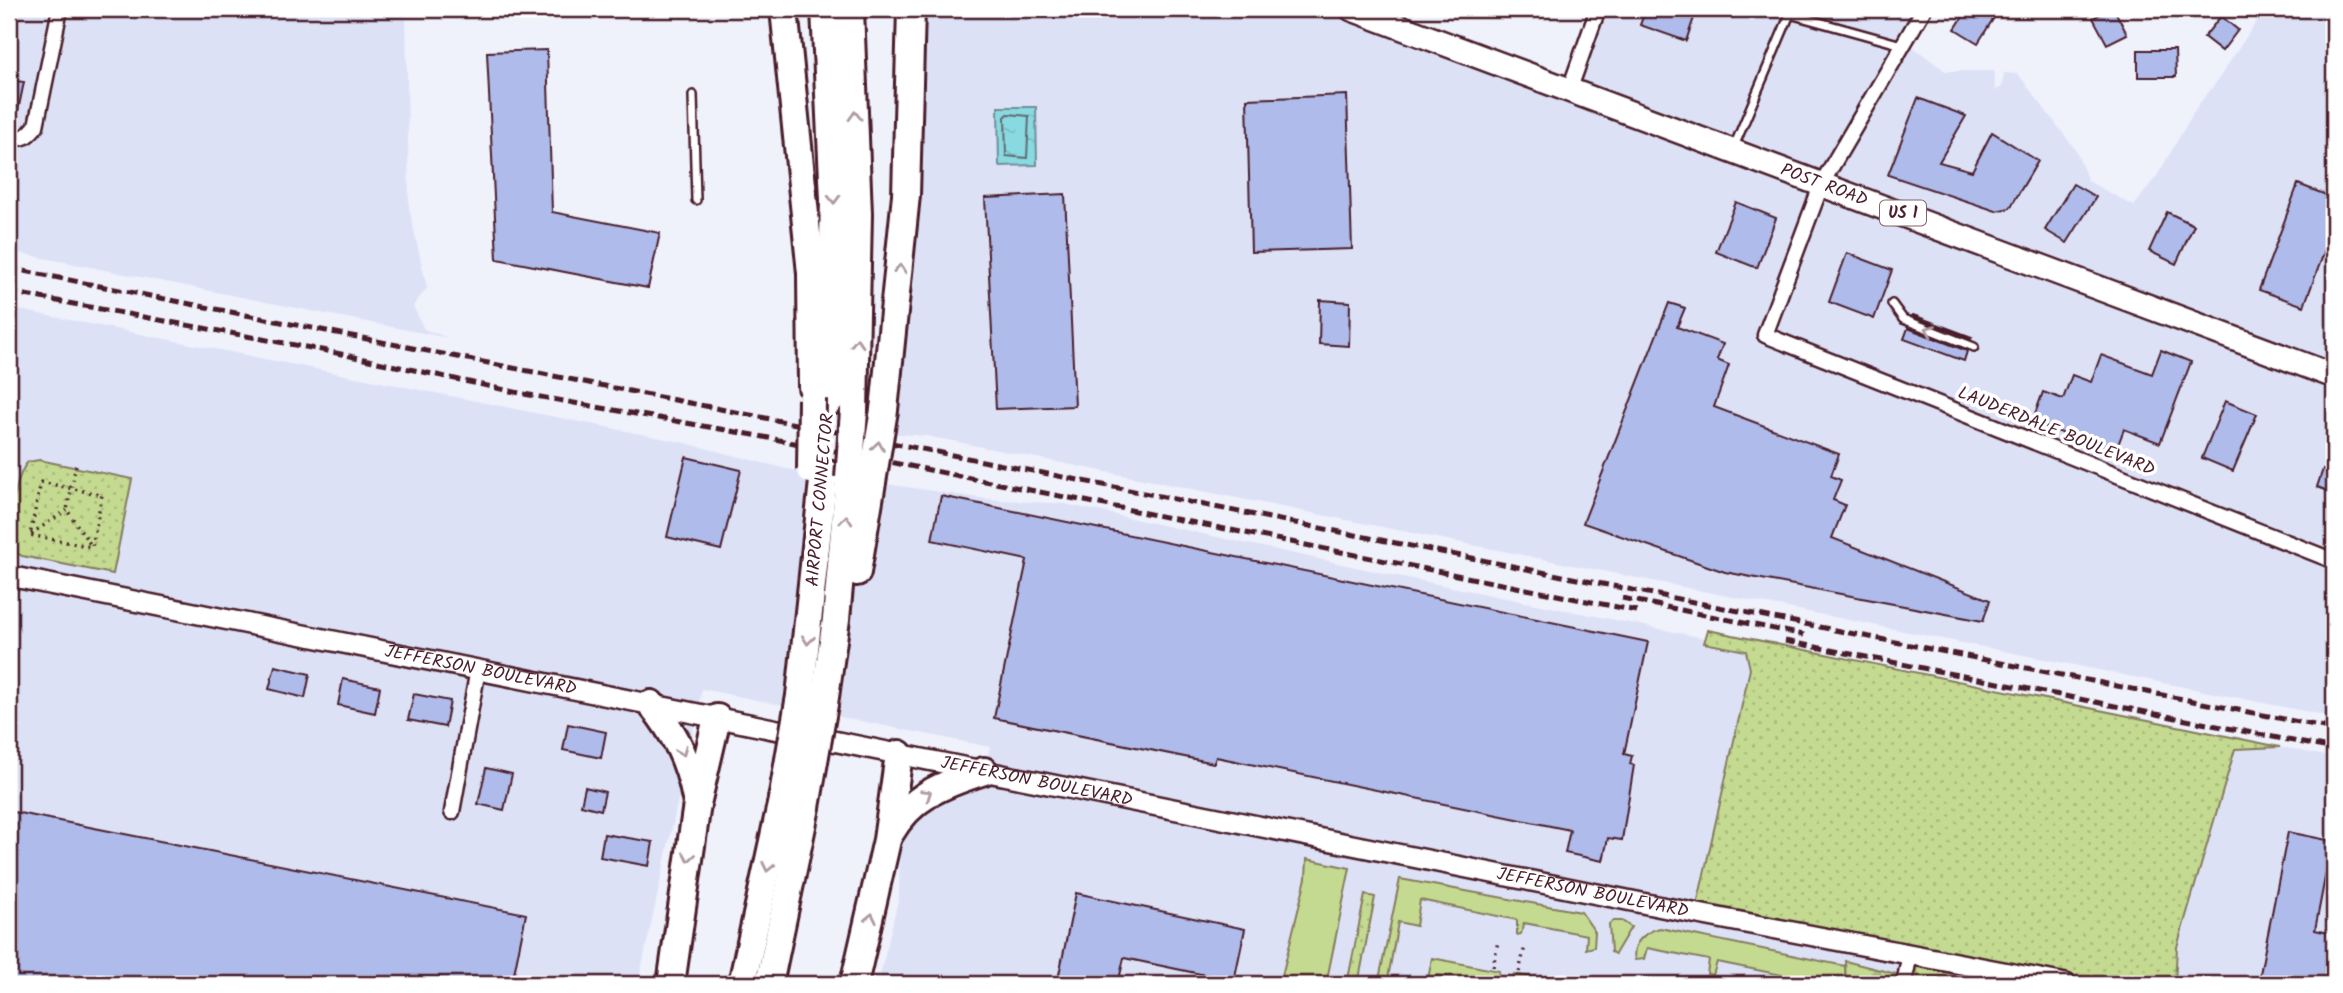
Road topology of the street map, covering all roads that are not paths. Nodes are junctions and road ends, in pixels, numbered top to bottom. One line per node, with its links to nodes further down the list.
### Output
1 (61, 9): 13 (street)
2 (784, 9): 20 (highway)
3 (825, 9): 20 (highway, AIRPORT CONNECTOR, one-way to 20)
4 (850, 9): 21 (highway, AIRPORT CONNECTOR, one-way to 4, bridge)
5 (911, 9): 21 (highway, one-way to 5, bridge)
6 (1352, 9): 9 (main road, POST ROAD / US 1)
7 (1598, 9): 11 (street)
8 (1924, 9): 10 (street)
9 (1385, 15): 11 (main road, POST ROAD / US 1)
10 (1902, 45): 14 (lane); 15 (street)
11 (1569, 91): 14 (main road, POST ROAD / US 1)
12 (693, 95): 16 (lane)
13 (9, 137)
14 (1732, 149): 15 (main road, POST ROAD / US 1)
15 (1822, 183): 19 (main road, POST ROAD / US 1); 22 (street, LAUDERDALE BOULEVARD)
16 (696, 200)
17 (1892, 304): 18 (lane, one-way to 17)
18 (1974, 347)
19 (2334, 376)
20 (820, 400): 21 (highway, AIRPORT CONNECTOR)
21 (839, 476): 25 (highway, AIRPORT CONNECTOR, one-way to 25); 25 (highway, one-way to 21)
22 (2334, 561)
23 (9, 576): 24 (main road, JEFFERSON BOULEVARD)
24 (478, 669): 26 (main road, JEFFERSON BOULEVARD); 32 (street)
25 (817, 695): 31 (highway, AIRPORT CONNECTOR, bridge)
26 (651, 704): 27 (main road, JEFFERSON BOULEVARD); 30 (highway, one-way to 30)
27 (717, 718): 28 (main road, JEFFERSON BOULEVARD); 30 (highway)
28 (899, 754): 29 (main road, JEFFERSON BOULEVARD); 33 (highway)
29 (984, 771): 33 (highway, one-way to 29); 34 (main road, JEFFERSON BOULEVARD)
30 (697, 804): 35 (highway, one-way to 35)
31 (794, 804): 36 (highway, AIRPORT CONNECTOR, one-way to 36); 37 (highway, AIRPORT CONNECTOR)
32 (452, 812)
33 (887, 840): 38 (highway, one-way to 33)
34 (1910, 953): 39 (street); 40 (main road, JEFFERSON BOULEVARD)
35 (671, 984)
36 (743, 984)
37 (769, 984)
38 (854, 984)
39 (1905, 984)
40 (2066, 984)

